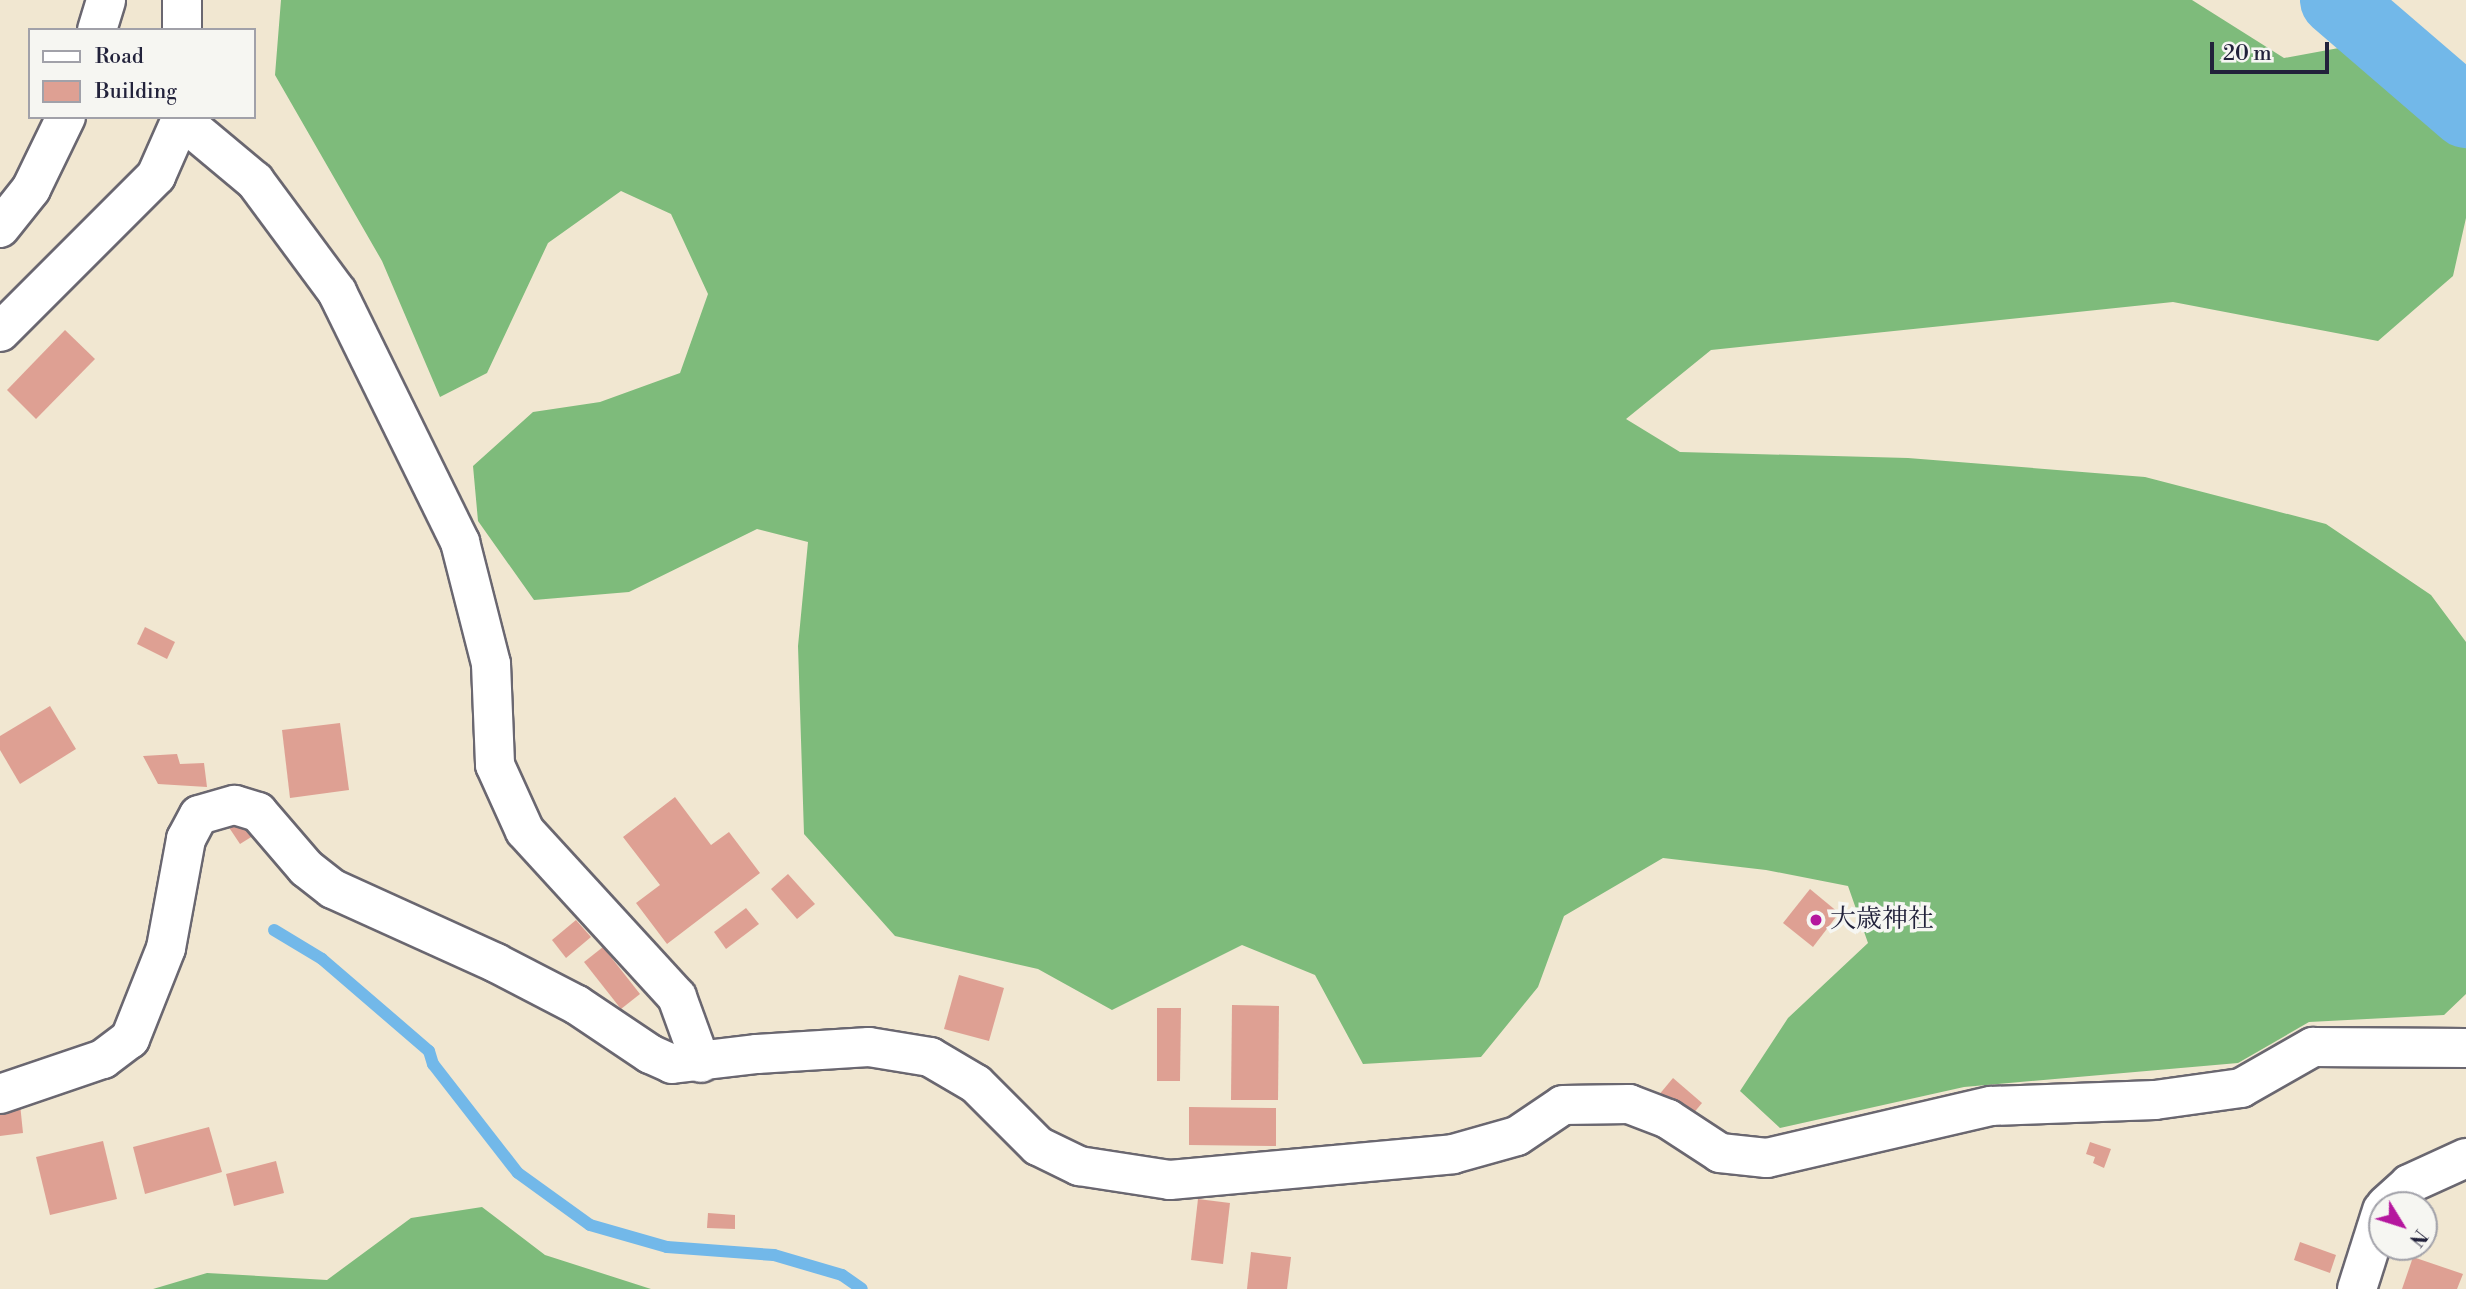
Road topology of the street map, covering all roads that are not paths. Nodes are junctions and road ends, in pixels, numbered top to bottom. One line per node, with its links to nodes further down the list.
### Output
1 (106, 0): 3 (street)
2 (182, 0): 4 (street)
3 (98, 28)
4 (182, 28)
5 (65, 119): 8 (street)
6 (182, 119): 9 (street)
7 (183, 119): 11 (street)
8 (0, 228)
9 (0, 332)
10 (2466, 1048): 11 (street)
11 (702, 1063): 12 (street)
12 (0, 1094)
13 (2466, 1158): 14 (street)
14 (2401, 1191)
15 (2368, 1254): 16 (street)
16 (2357, 1289)

